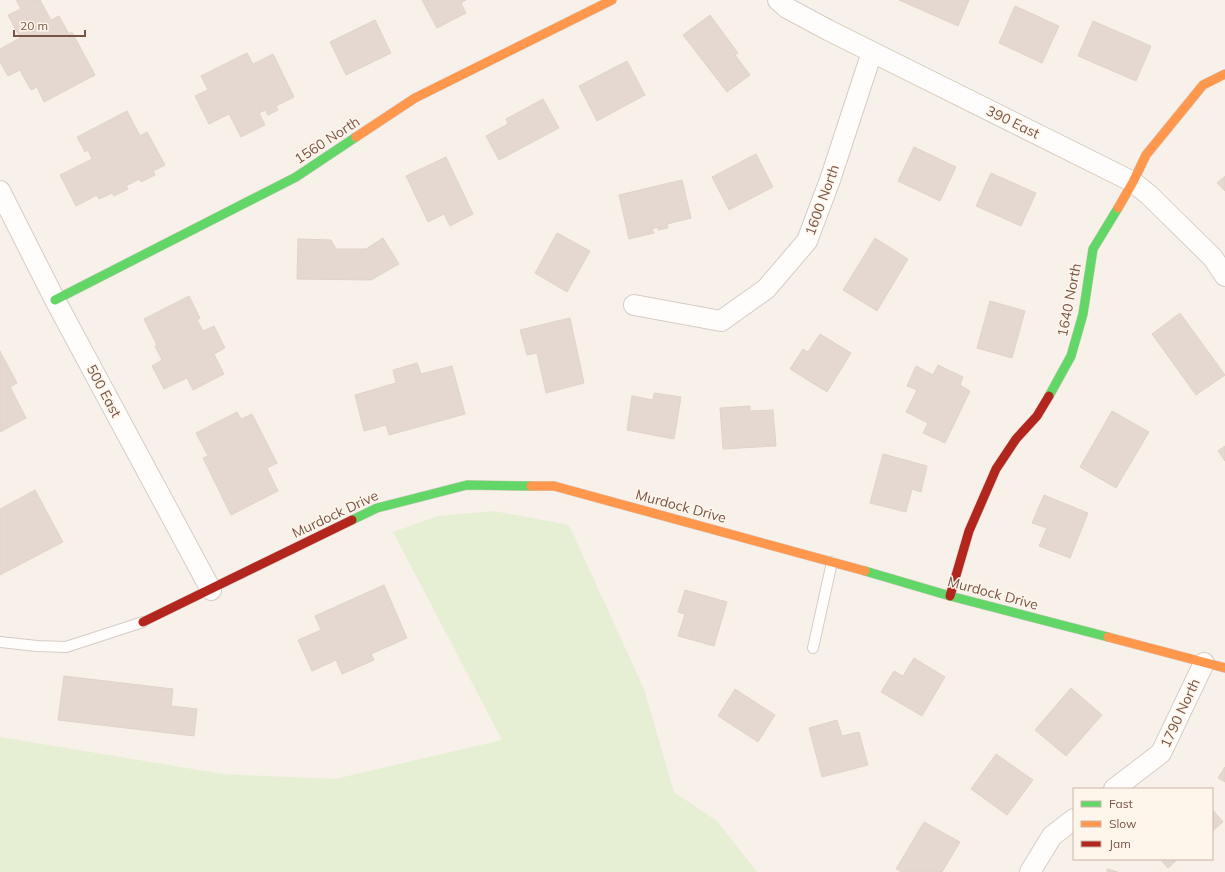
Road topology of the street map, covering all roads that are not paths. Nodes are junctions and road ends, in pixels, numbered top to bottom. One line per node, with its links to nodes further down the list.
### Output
1 (612, 0): 8 (street, 1560 North)
2 (778, 0): 3 (street, 390 East)
3 (872, 52): 5 (street, 390 East); 9 (street, 1600 North)
4 (1225, 74): 5 (street, 1640 North)
5 (1133, 182): 7 (street, 390 East); 12 (street, 1640 North)
6 (0, 192): 8 (street, 500 East)
7 (1225, 276)
8 (55, 300): 11 (street, 500 East)
9 (634, 305)
10 (832, 562): 11 (street, Murdock Drive); 12 (street, Murdock Drive); 15 (lane)
11 (211, 590): 13 (street, Murdock Drive)
12 (950, 596): 16 (street, Murdock Drive)
13 (143, 622): 14 (lane)
14 (0, 642)
15 (813, 648)
16 (1204, 663): 17 (street, Murdock Drive); 18 (street, 1790 North)
17 (1225, 668)
18 (1115, 788)
19 (1073, 820): 20 (street)
20 (1030, 872)

